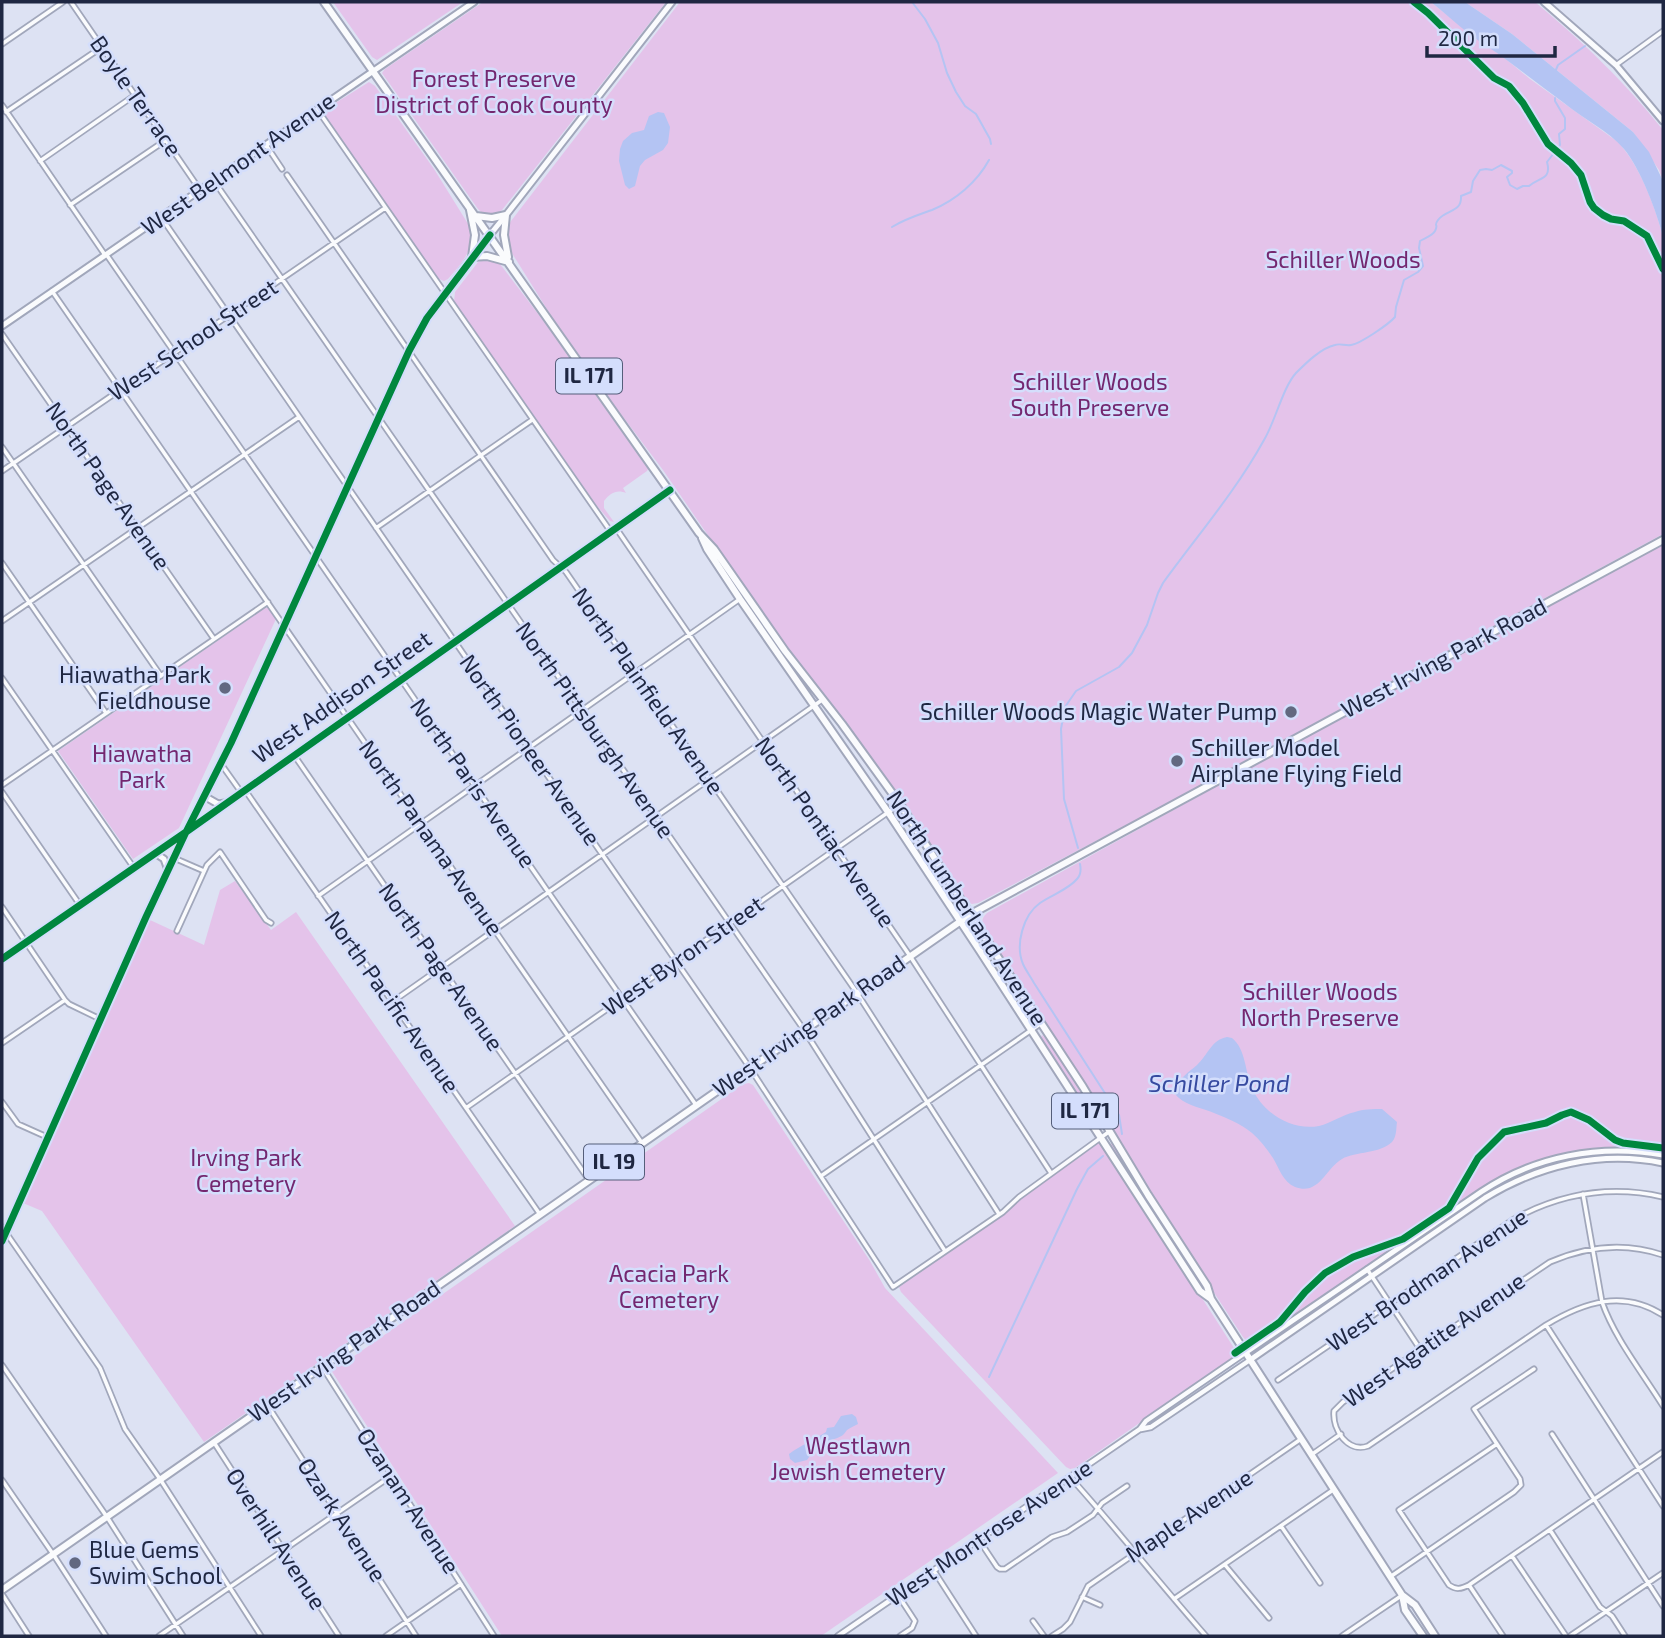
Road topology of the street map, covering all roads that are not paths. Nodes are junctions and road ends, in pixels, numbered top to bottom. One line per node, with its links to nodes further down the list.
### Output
1 (64, 2): 8 (street)
2 (71, 2): 9 (street, Boyle Terrace)
3 (324, 2): 11 (main road, IL 171)
4 (474, 2): 11 (main road, West Belmont Avenue)
5 (672, 2): 27 (main road)
6 (1544, 2): 10 (main road)
7 (1663, 31): 10 (street)
8 (2, 44)
9 (102, 47): 12 (street, Boyle Terrace); 15 (street)
10 (1616, 65): 16 (main road)
11 (372, 71): 14 (main road, West Belmont Avenue); 26 (main road, North Cumberland Avenue / IL 171)
12 (135, 95): 17 (street, Boyle Terrace); 19 (street)
13 (2, 106): 15 (street, North Paris Avenue)
14 (317, 109): 18 (main road, West Belmont Avenue); 25 (street, North Pontiac Avenue)
15 (6, 112): 19 (street, North Paris Avenue)
16 (1663, 121)
17 (166, 140): 23 (street, Boyle Terrace); 24 (street)
18 (266, 145): 20 (street); 22 (main road, West Belmont Avenue)
19 (40, 161): 24 (street, North Paris Avenue)
20 (282, 169)
21 (287, 175): 31 (street, North Plainfield Avenue)
22 (214, 180): 23 (main road, West Belmont Avenue); 35 (street, North Pittsburgh Avenue)
23 (200, 190): 29 (main road, West Belmont Avenue)
24 (70, 205): 32 (street, North Paris Avenue)
25 (385, 208): 31 (street, West School Street); 37 (street, North Pontiac Avenue)
26 (470, 208): 28 (main road, North Cumberland Avenue / IL 171); 33 (main road)
27 (506, 215): 28 (main road); 30 (main road); 34 (main road)
28 (476, 216): 30 (main road, North Cumberland Avenue / IL 171)
29 (161, 217): 32 (main road, West Belmont Avenue); 38 (street, North Pioneer Avenue)
30 (490, 235): 33 (main road); 34 (main road, North Cumberland Avenue / IL 171)
31 (334, 243): 35 (street, West School Street); 41 (street, North Plainfield Avenue)
32 (105, 255): 36 (main road, West Belmont Avenue); 42 (street, North Paris Avenue)
33 (472, 257): 34 (main road); 37 (main road)
34 (509, 262): 54 (main road, North Cumberland Avenue / IL 171)
35 (282, 279): 38 (street, West School Street); 45 (street, North Pittsburgh Avenue)
36 (52, 291): 39 (main road, West Belmont Avenue); 43 (street, North Panama Avenue)
37 (444, 294): 41 (main road); 46 (street, North Pontiac Avenue)
38 (229, 315): 42 (street, West School Street); 44 (street, North Pioneer Avenue)
39 (2, 326)
40 (2, 334): 47 (street, North Page Avenue)
41 (409, 351): 45 (main road); 50 (street, North Plainfield Avenue)
42 (175, 352): 43 (street, West School Street); 49 (street, North Paris Avenue)
43 (121, 390): 47 (street, West School Street); 55 (street, North Panama Avenue)
44 (299, 417): 49 (street); 53 (street, North Pioneer Avenue)
45 (378, 418): 53 (main road); 56 (street, North Pittsburgh Avenue)
46 (532, 420): 50 (street); 59 (street, North Pontiac Avenue)
47 (67, 427): 51 (street, West School Street); 57 (street, North Page Avenue)
48 (2, 447): 51 (street)
49 (245, 454): 55 (street); 61 (street, North Paris Avenue)
50 (481, 455): 56 (street); 64 (street, North Plainfield Avenue)
51 (13, 463): 52 (street, West School Street); 63 (street)
52 (2, 471)
53 (348, 485): 58 (street, North Pioneer Avenue); 61 (main road)
54 (670, 490): 59 (street, West Addison Street); 65 (main road, North Cumberland Avenue / IL 171)
55 (191, 491): 57 (street); 66 (street, North Panama Avenue)
56 (429, 491): 58 (street); 68 (street, North Pittsburgh Avenue)
57 (137, 528): 63 (street); 72 (street, North Page Avenue)
58 (376, 528): 73 (street, North Pioneer Avenue)
59 (613, 530): 64 (street, West Addison Street); 71 (street, North Pontiac Avenue)
60 (1663, 540): 113 (main road, West Irving Park Road / IL 19)
61 (315, 556): 70 (main road); 77 (street, North Paris Avenue)
62 (2, 563): 67 (street)
63 (84, 565): 67 (street); 75 (street)
64 (561, 567): 68 (street, West Addison Street); 74 (street, North Plainfield Avenue)
65 (743, 597): 71 (street); 78 (main road, North Cumberland Avenue / IL 171); 79 (main road, North Cumberland Avenue / IL 171)
66 (268, 602): 70 (street, North Panama Avenue); 72 (street)
67 (29, 603): 69 (street); 81 (street)
68 (508, 604): 73 (street, West Addison Street); 80 (street, North Pittsburgh Avenue)
69 (2, 621)
70 (284, 625): 82 (street, North Panama Avenue); 87 (main road)
71 (689, 635): 74 (street); 83 (street, North Pontiac Avenue)
72 (214, 639): 75 (street)
73 (455, 642): 77 (street, West Addison Street); 84 (street, North Pioneer Avenue)
74 (635, 673): 80 (street); 88 (street, North Plainfield Avenue)
75 (161, 676): 81 (street)
76 (2, 678): 85 (street)
77 (401, 679): 82 (street, West Addison Street); 90 (street, North Paris Avenue)
78 (822, 700): 79 (street); 95 (main road, North Cumberland Avenue / IL 171)
79 (813, 706): 83 (street); 96 (main road, North Cumberland Avenue / IL 171)
80 (582, 710): 84 (street); 97 (street, North Pittsburgh Avenue)
81 (106, 713): 85 (street)
82 (348, 717): 86 (street, West Addison Street); 98 (street, North Panama Avenue)
83 (763, 742): 88 (street); 100 (street, North Pontiac Avenue)
84 (528, 748): 90 (street); 102 (street, North Pioneer Avenue)
85 (52, 751): 89 (street); 105 (street)
86 (294, 755): 91 (street, West Addison Street); 104 (street, North Page Avenue)
87 (221, 764): 91 (street, North Pacific Avenue); 93 (main road)
88 (709, 780): 97 (street); 108 (street, North Plainfield Avenue)
89 (2, 785)
90 (475, 786): 98 (street); 109 (street, North Paris Avenue)
91 (243, 791): 94 (street, West Addison Street); 110 (street, North Pacific Avenue)
92 (2, 792): 111 (street)
93 (204, 796): 94 (main road); 99 (main road)
94 (225, 803): 99 (street, West Addison Street)
95 (900, 804): 96 (street, West Byron Street); 113 (main road, North Cumberland Avenue / IL 171)
96 (888, 812): 100 (street, West Byron Street); 114 (main road, North Cumberland Avenue / IL 171)
97 (656, 817): 102 (street); 116 (street, North Pittsburgh Avenue)
98 (421, 823): 104 (street); 117 (street, North Panama Avenue)
99 (186, 832): 101 (street, West Addison Street); 103 (main road)
100 (836, 849): 108 (street, West Byron Street); 120 (street, North Pontiac Avenue)
101 (155, 853): 105 (street, West Addison Street); 106 (main road)
102 (602, 855): 109 (street); 122 (street, North Pioneer Avenue)
103 (174, 858): 106 (main road); 107 (street)
104 (368, 861): 110 (street); 123 (street, North Page Avenue)
105 (134, 868): 111 (street, West Addison Street)
106 (168, 870): 128 (main road)
107 (204, 871): 115 (street); 118 (street)
108 (783, 886): 116 (street, West Byron Street); 124 (street, North Plainfield Avenue)
109 (549, 892): 117 (street); 125 (street, North Paris Avenue)
110 (318, 895): 127 (street, North Pacific Avenue)
111 (80, 905): 119 (street, West Addison Street)
112 (2, 907): 119 (street)
113 (971, 914): 114 (main road, West Irving Park Road / IL 19); 129 (main road, North Cumberland Avenue / IL 171)
114 (961, 921): 120 (main road, West Irving Park Road / IL 19); 131 (main road, North Cumberland Avenue / IL 171)
115 (271, 923)
116 (729, 923): 122 (street, West Byron Street); 130 (street, North Pittsburgh Avenue)
117 (495, 930): 123 (street); 132 (street, North Panama Avenue)
118 (177, 931)
119 (26, 942): 121 (street, West Addison Street); 126 (street)
120 (910, 956): 124 (main road, West Irving Park Road / IL 19); 134 (street, North Pontiac Avenue)
121 (2, 959)
122 (676, 961): 125 (street, West Byron Street); 135 (street, North Pioneer Avenue)
123 (442, 967): 127 (street); 136 (street, North Page Avenue)
124 (857, 993): 130 (main road, West Irving Park Road / IL 19); 138 (street, North Plainfield Avenue)
125 (622, 999): 132 (street, West Byron Street); 139 (street, North Paris Avenue)
126 (65, 1000): 128 (street); 133 (street)
127 (392, 1002): 140 (street, North Pacific Avenue)
128 (100, 1019): 142 (main road)
129 (1042, 1023): 131 (street); 141 (main road, North Cumberland Avenue / IL 171)
130 (804, 1030): 135 (main road, West Irving Park Road / IL 19); 144 (street, North Pittsburgh Avenue)
131 (1032, 1030): 134 (street); 143 (main road, North Cumberland Avenue / IL 171)
132 (568, 1036): 136 (street, West Byron Street); 145 (street, North Panama Avenue)
133 (2, 1043)
134 (981, 1065): 138 (street); 148 (street, North Pontiac Avenue)
135 (750, 1068): 139 (main road, West Irving Park Road / IL 19); 149 (street, North Pioneer Avenue)
136 (515, 1073): 140 (street, West Byron Street); 150 (street, North Page Avenue)
137 (2, 1102): 142 (street)
138 (927, 1102): 144 (street); 154 (street, North Plainfield Avenue)
139 (696, 1105): 145 (main road, West Irving Park Road / IL 19)
140 (466, 1108): 153 (street, North Pacific Avenue)
141 (1110, 1131): 143 (street); 162 (main road, North Cumberland Avenue / IL 171)
142 (47, 1137): 155 (main road)
143 (1101, 1137): 148 (street); 162 (main road, North Cumberland Avenue / IL 171)
144 (874, 1139): 149 (street); 158 (street, North Pittsburgh Avenue)
145 (642, 1143): 150 (main road, West Irving Park Road / IL 19)
146 (1663, 1155): 160 (main road, West Montrose Avenue)
147 (1663, 1163): 161 (main road, West Montrose Avenue)
148 (1051, 1174): 154 (street)
149 (821, 1176): 158 (street, North Pioneer Avenue)
150 (589, 1180): 153 (main road, West Irving Park Road / IL 19)
151 (1583, 1194): 152 (street, West Brodman Avenue); 157 (street); 164 (street, West Brodman Avenue)
152 (1663, 1197)
153 (540, 1214): 170 (main road, West Irving Park Road / IL 19)
154 (999, 1214): 158 (street)
155 (4, 1230): 156 (main road); 185 (street)
156 (2, 1241)
157 (1592, 1248): 159 (street, West Agatite Avenue); 163 (street); 167 (street, West Agatite Avenue)
158 (945, 1251)
159 (1663, 1255)
160 (1367, 1269): 161 (street); 168 (main road, West Montrose Avenue)
161 (1372, 1276): 164 (street); 168 (main road, West Montrose Avenue)
162 (1211, 1299): 168 (main road, North Cumberland Avenue / IL 171)
163 (1602, 1302): 165 (street); 166 (street); 174 (street)
164 (1390, 1304): 167 (street); 172 (street, West Brodman Avenue)
165 (1663, 1315)
166 (1546, 1325): 175 (street); 182 (street)
167 (1420, 1349): 175 (street, West Agatite Avenue)
168 (1247, 1356): 177 (main road, North Cumberland Avenue / IL 171); 184 (street, West Montrose Avenue)
169 (2, 1365): 193 (street)
170 (321, 1367): 173 (main road, West Irving Park Road / IL 19); 183 (street, Ozanam Avenue)
171 (1534, 1369): 179 (street)
172 (1278, 1380)
173 (267, 1405): 178 (main road, West Irving Park Road / IL 19); 192 (street, Ozark Avenue)
174 (1663, 1406)
175 (1341, 1434): 181 (street, West Agatite Avenue)
176 (1552, 1434): 189 (street)
177 (1301, 1439): 181 (main road, North Cumberland Avenue / IL 171); 199 (street, Maple Avenue)
178 (213, 1442): 185 (main road, West Irving Park Road / IL 19); 197 (street, Overhill Avenue)
179 (1497, 1444): 198 (street); 198 (street)
180 (1663, 1452): 182 (street)
181 (1311, 1455): 188 (main road, North Cumberland Avenue / IL 171)
182 (1639, 1469): 189 (street); 190 (street)
183 (391, 1475): 192 (street); 208 (street, Ozanam Avenue)
184 (1070, 1477): 191 (street); 196 (street, West Montrose Avenue)
185 (160, 1479): 193 (main road, West Irving Park Road / IL 19); 210 (street)
186 (2, 1480): 200 (street)
187 (1127, 1486): 191 (street)
188 (1334, 1490): 194 (street); 205 (main road, North Cumberland Avenue / IL 171)
189 (1594, 1500): 195 (street); 207 (street)
190 (1663, 1506)
191 (1098, 1509): 196 (street); 199 (street)
192 (337, 1513): 197 (street); 221 (street, Ozark Avenue)
193 (107, 1517): 200 (main road, West Irving Park Road / IL 19); 222 (street)
194 (1281, 1526): 202 (street); 206 (street)
195 (1550, 1530): 201 (street); 218 (street)
196 (979, 1540): 203 (street, West Montrose Avenue)
197 (283, 1550): 210 (street); 228 (street, Overhill Avenue)
198 (1427, 1552): 205 (street); 209 (street)
199 (1134, 1553): 214 (street, Maple Avenue); 215 (street)
200 (53, 1554): 211 (main road, West Irving Park Road / IL 19); 224 (street)
201 (1512, 1556): 209 (street); 242 (street)
202 (1225, 1565): 215 (street); 219 (street)
203 (934, 1570): 212 (street, West Montrose Avenue); 234 (street)
204 (1663, 1573): 207 (street)
205 (1390, 1577): 213 (main road, North Cumberland Avenue / IL 171)
206 (1320, 1583)
207 (1648, 1583): 217 (street); 218 (street)
208 (461, 1584): 221 (street); 231 (street, Ozanam Avenue)
209 (1469, 1585): 241 (street)
210 (230, 1587): 222 (street); 227 (street)
211 (2, 1592): 223 (street)
212 (898, 1595): 232 (street, West Montrose Avenue); 233 (street)
213 (1402, 1595): 238 (street); 239 (main road, North Cumberland Avenue / IL 171); 240 (main road, North Cumberland Avenue / IL 171)
214 (1083, 1597): 216 (street); 236 (street, Maple Avenue)
215 (1174, 1600): 237 (street)
216 (1100, 1605)
217 (1663, 1606)
218 (1606, 1612): 242 (street); 243 (street)
219 (1269, 1618)
220 (1034, 1621): 235 (street)
221 (407, 1622): 229 (street); 230 (street, Ozark Avenue)
222 (176, 1625): 225 (street); 226 (street)
223 (29, 1636)
224 (106, 1636)
225 (159, 1636)
226 (183, 1636)
227 (261, 1636)
228 (339, 1636)
229 (386, 1636)
230 (416, 1636)
231 (494, 1636)
232 (838, 1636)
233 (900, 1636)
234 (976, 1636)
235 (1044, 1636)
236 (1052, 1636)
237 (1206, 1636)
238 (1342, 1636)
239 (1423, 1636)
240 (1435, 1636)
241 (1503, 1636)
242 (1568, 1636)
243 (1625, 1636)

